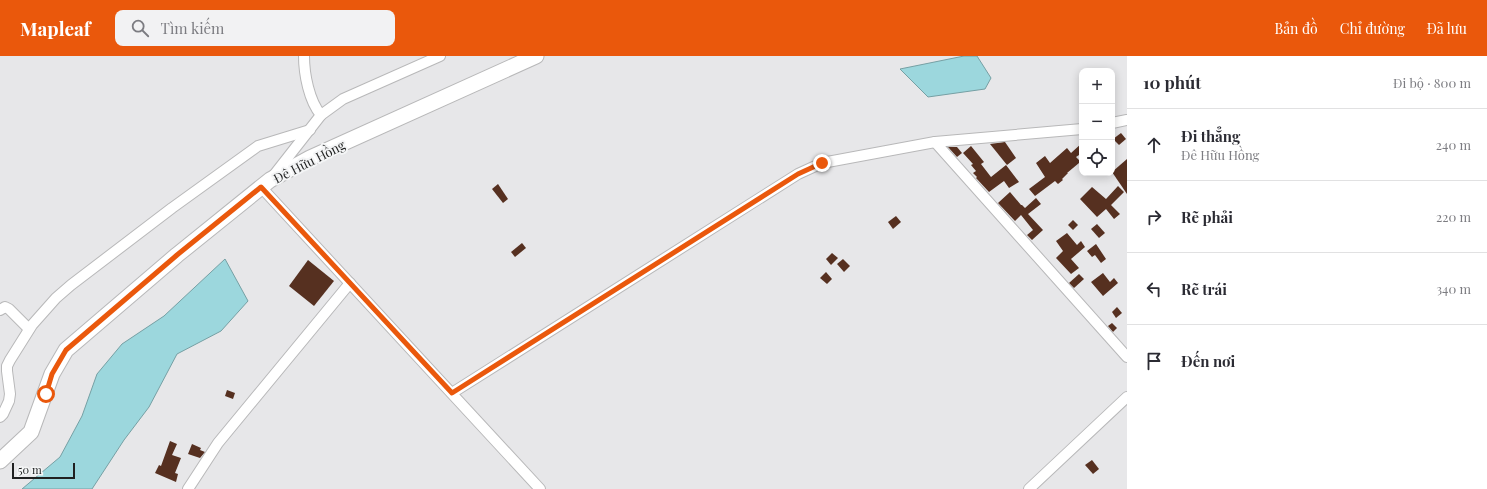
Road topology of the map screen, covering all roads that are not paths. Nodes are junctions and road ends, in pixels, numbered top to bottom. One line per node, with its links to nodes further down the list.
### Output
1 (304, 56): 4 (street)
2 (440, 56): 4 (street)
3 (536, 56): 10 (main road, Đê Hữu Hồng)
4 (321, 115): 8 (street)
5 (1127, 120): 6 (street)
6 (1115, 122)
7 (1079, 129): 9 (street)
8 (310, 130): 10 (street); 13 (street)
9 (935, 142): 14 (street); 15 (street)
10 (266, 184): 11 (street); 18 (main road, Đê Hữu Hồng)
11 (350, 283): 15 (street); 19 (street)
12 (0, 310): 13 (street)
13 (29, 329): 17 (street)
14 (1127, 357)
15 (452, 393): 20 (street)
16 (1127, 397): 21 (street)
17 (0, 417)
18 (0, 461)
19 (188, 489)
20 (540, 489)
21 (1029, 489)

